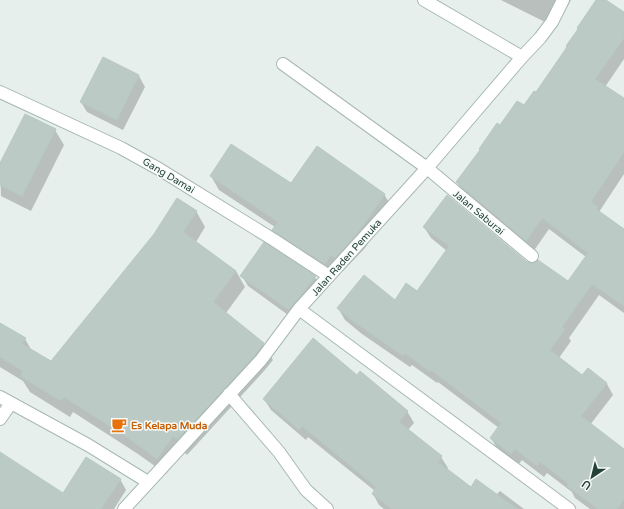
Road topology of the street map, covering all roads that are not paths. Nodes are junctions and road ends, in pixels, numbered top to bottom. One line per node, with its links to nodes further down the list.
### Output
1 (424, 0): 3 (street)
2 (563, 0): 3 (street, Jalan Raden Pemuka)
3 (522, 57): 6 (street, Jalan Raden Pemuka)
4 (283, 64): 6 (street, Jalan Saburai)
5 (0, 92): 8 (street, Gang Damai)
6 (426, 168): 7 (street, Jalan Saburai); 8 (street, Jalan Raden Pemuka)
7 (532, 256)
8 (329, 276): 9 (street, Jalan Raden Pemuka)
9 (299, 309): 10 (street, Jalan Raden Pemuka); 17 (street)
10 (229, 394): 14 (street, Jalan Raden Pemuka); 16 (street)
11 (0, 397): 12 (street)
12 (11, 403): 13 (street); 14 (street)
13 (0, 419)
14 (148, 482): 15 (street, Jalan Raden Pemuka)
15 (124, 509)
16 (327, 509)
17 (569, 509)

